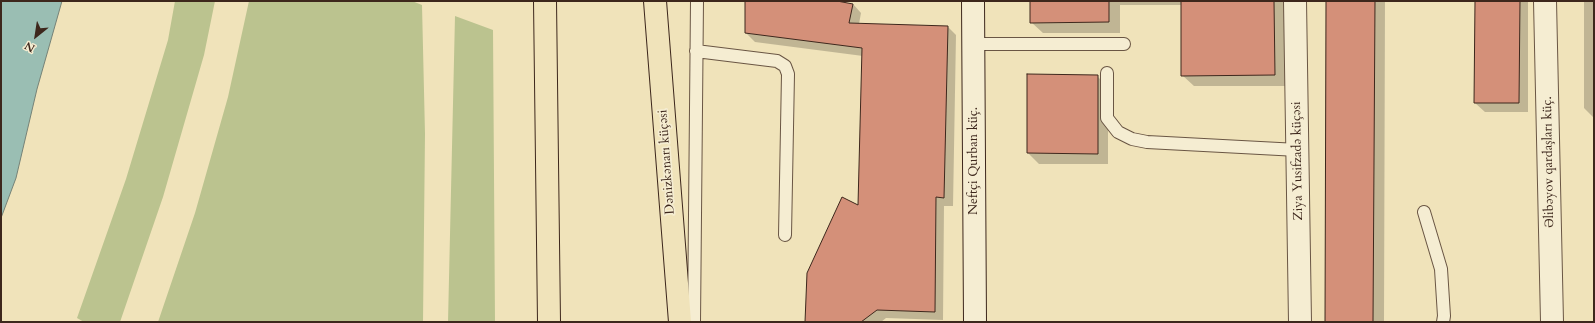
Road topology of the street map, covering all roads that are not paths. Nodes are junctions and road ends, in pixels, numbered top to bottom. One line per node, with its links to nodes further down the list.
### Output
1 (545, 1): 14 (highway)
2 (655, 1): 15 (highway, Dənizkənarı küçəsi)
3 (697, 1): 9 (lane)
4 (973, 1): 7 (street, Neftçi Qurban küç.)
5 (1296, 1): 11 (street, Ziya Yusifzadə küçəsi)
6 (1545, 1): 20 (street, Əlibəyov qardaşları küç.)
7 (974, 44): 8 (lane); 17 (street, Neftçi Qurban küç.)
8 (1124, 44)
9 (696, 51): 13 (lane); 16 (lane)
10 (1107, 73): 11 (lane)
11 (1298, 150): 18 (street, Ziya Yusifzadə küçəsi)
12 (1424, 212): 19 (lane)
13 (785, 235)
14 (549, 322)
15 (680, 322)
16 (694, 322)
17 (974, 322)
18 (1300, 322)
19 (1443, 322)
20 (1552, 322)

